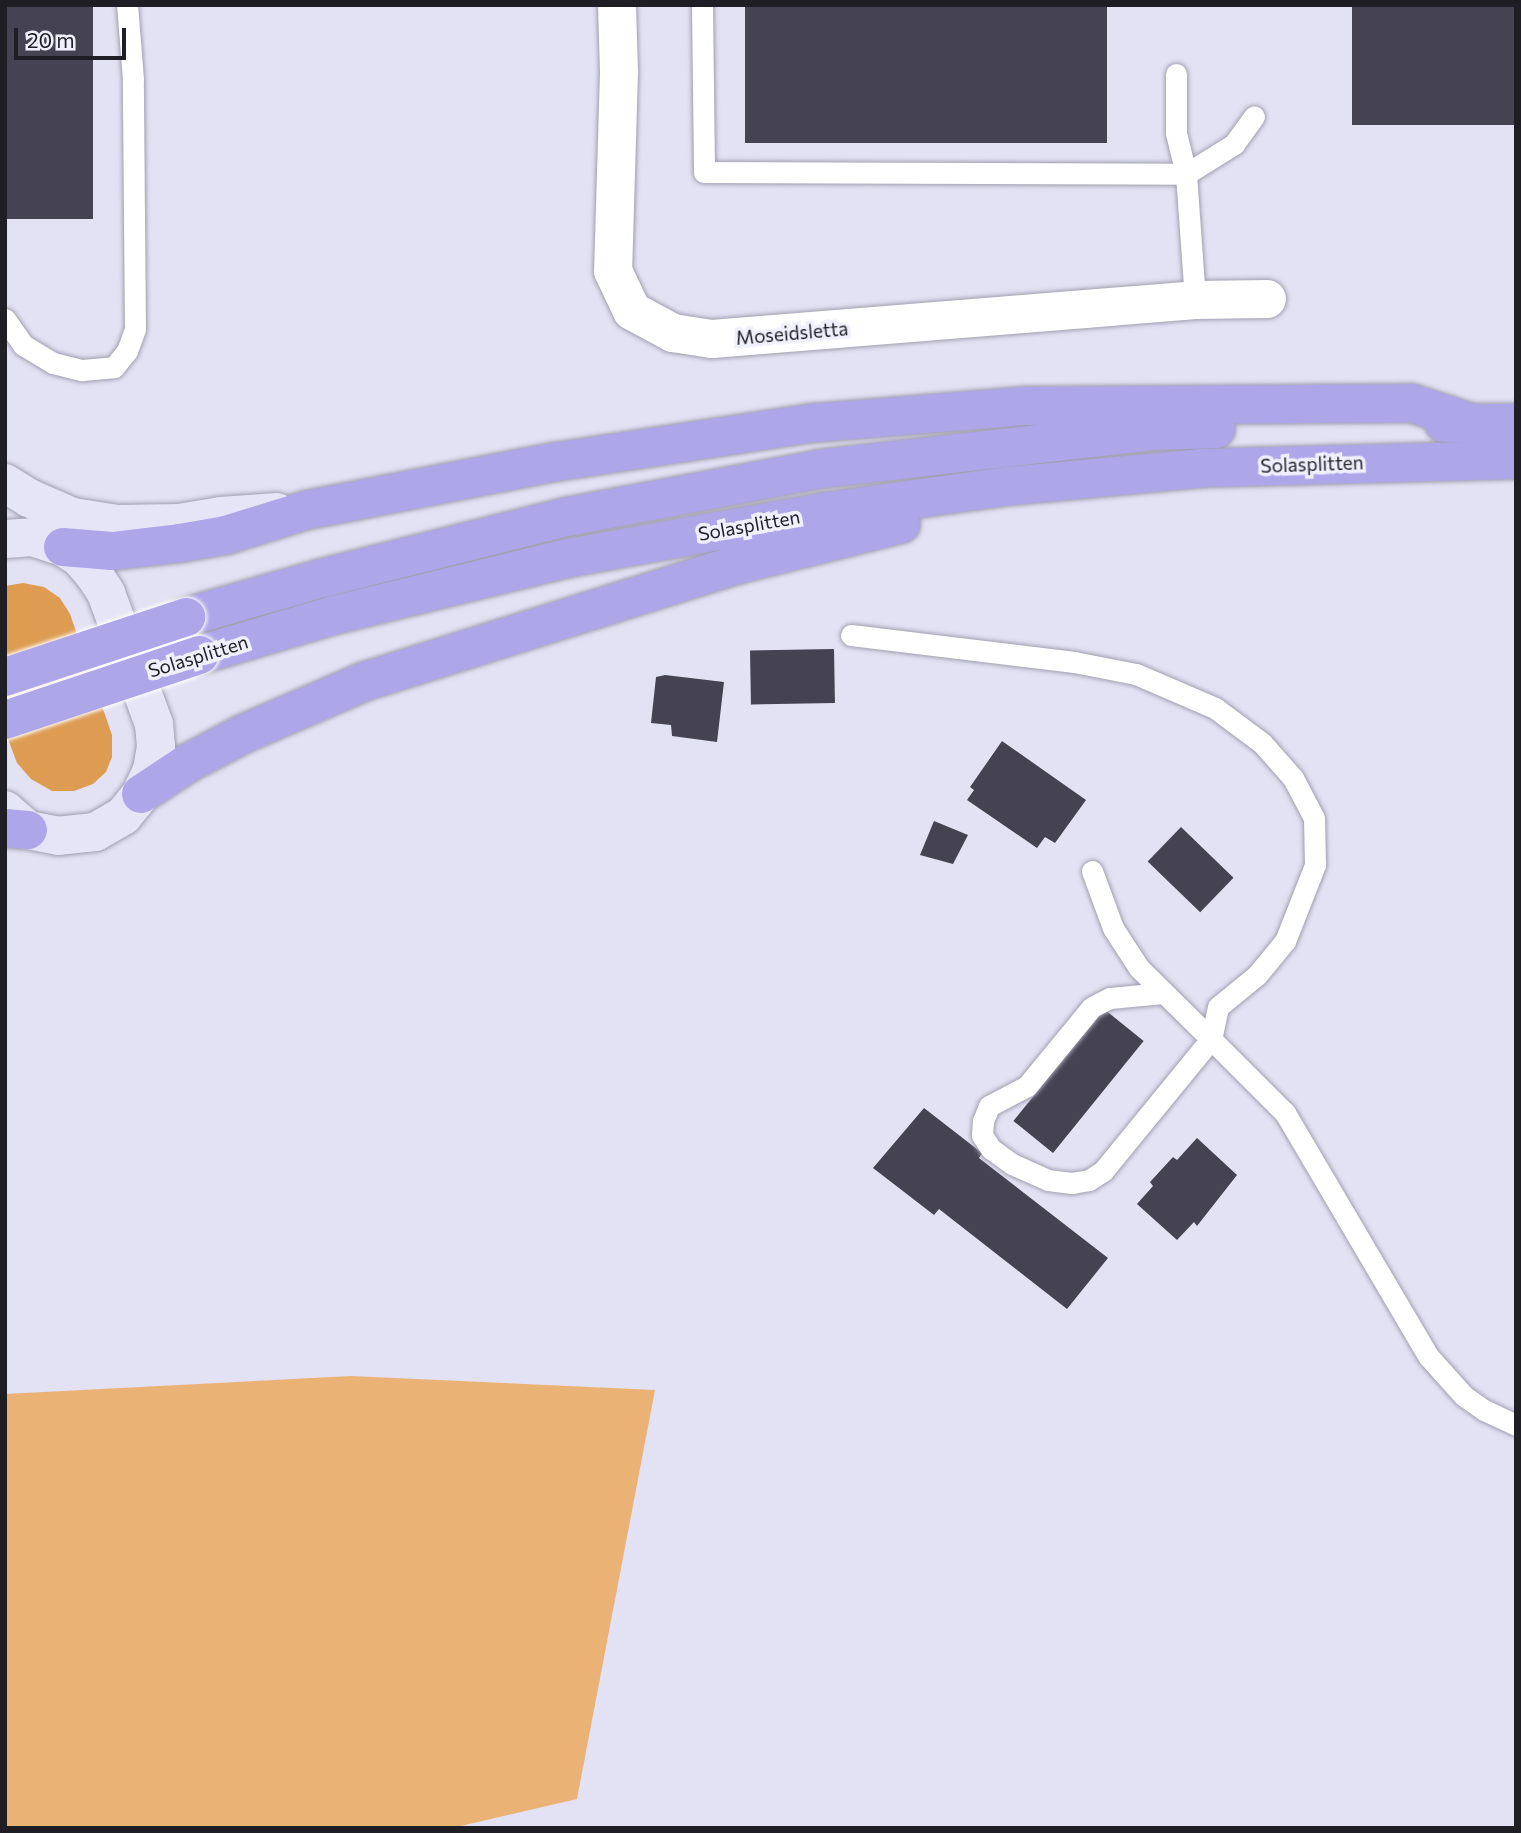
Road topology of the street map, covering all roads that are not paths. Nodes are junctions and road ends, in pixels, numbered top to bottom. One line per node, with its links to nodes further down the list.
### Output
1 (127, 5): 9 (lane)
2 (617, 5): 8 (street, Moseidsletta)
3 (702, 5): 6 (lane)
4 (1176, 74): 6 (lane)
5 (1254, 116): 6 (lane)
6 (1186, 174): 8 (lane)
7 (1267, 299): 8 (street, Moseidsletta)
8 (1195, 300)
9 (5, 319)
10 (1469, 422): 11 (highway, Solasplitten); 15 (highway); 18 (highway, Solasplitten, bridge)
11 (1516, 423)
12 (1516, 460): 13 (highway, Solasplitten)
13 (1203, 468): 19 (highway, Solasplitten, bridge); 20 (highway)
14 (5, 483): 15 (street)
15 (307, 510): 16 (highway)
16 (26, 534): 20 (street)
17 (851, 635): 24 (lane)
18 (5, 677)
19 (5, 720)
20 (141, 794): 21 (street)
21 (13, 823)
22 (1093, 871): 23 (lane)
23 (1163, 993): 24 (lane); 24 (lane)
24 (1211, 1039): 25 (lane)
25 (1516, 1425)

